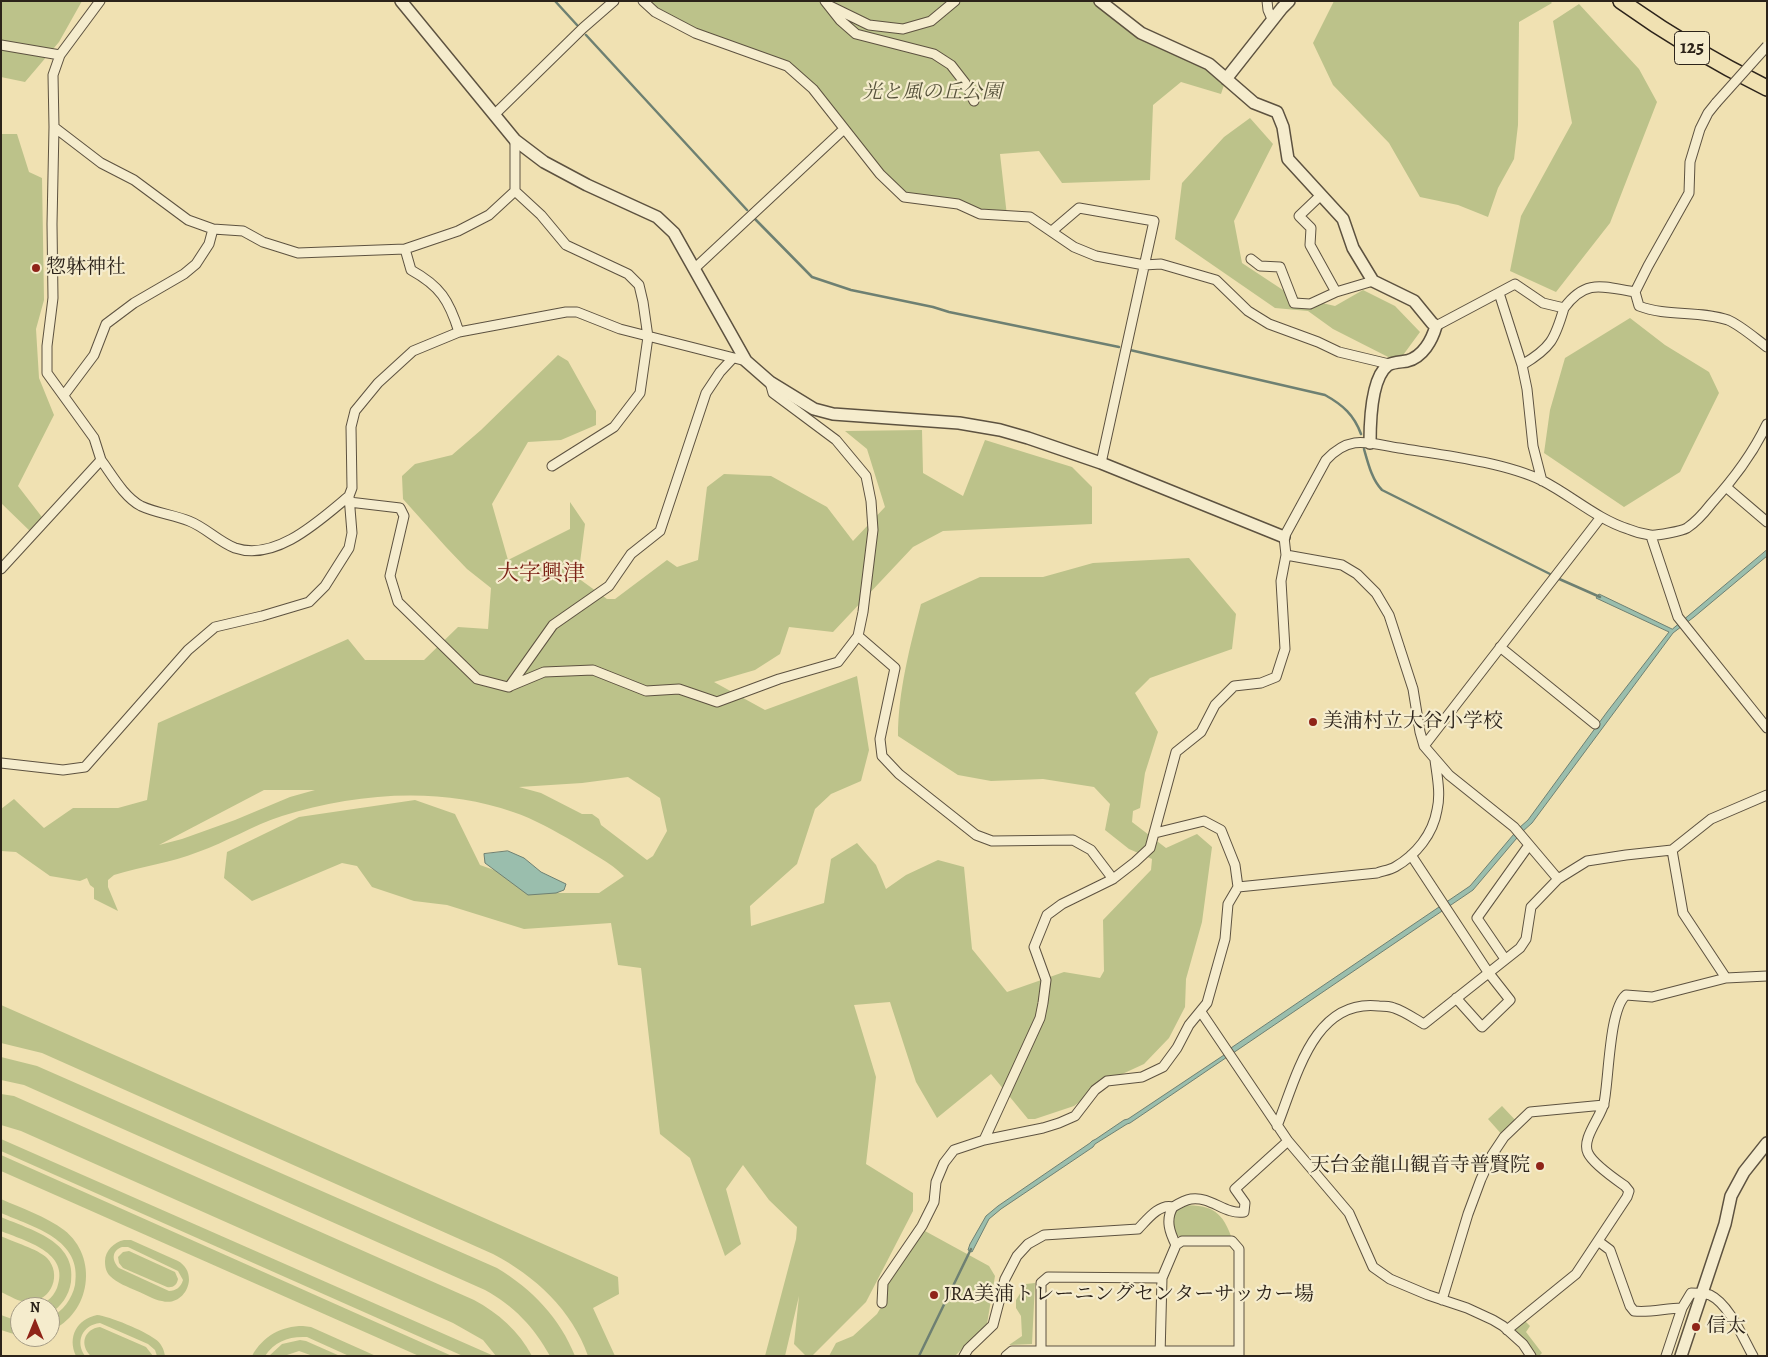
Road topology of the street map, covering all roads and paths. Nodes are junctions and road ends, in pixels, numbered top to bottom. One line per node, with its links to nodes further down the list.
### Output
1 (100, 1): 14 (street)
2 (401, 1): 18 (street)
3 (614, 1): 18 (street)
4 (643, 1): 20 (street)
5 (955, 1): 10 (street)
6 (1100, 1): 15 (street)
7 (1267, 1): 11 (street)
8 (1289, 1): 11 (street)
9 (1621, 1): 16 (highway, 125)
10 (826, 3): 17 (street)
11 (1272, 19): 15 (street)
12 (1, 45): 14 (street)
13 (1767, 46): 32 (street, bridge)
14 (60, 55): 19 (street)
15 (1226, 79): 23 (street)
16 (1767, 88)
17 (974, 101)
18 (495, 114): 21 (street)
19 (54, 127): 24 (street); 44 (street)
20 (844, 129): 25 (street); 29 (street)
21 (516, 140): 22 (street); 29 (street)
22 (515, 191): 26 (street); 37 (street)
23 (1321, 195): 30 (street); 31 (street)
24 (213, 229): 26 (street); 44 (street)
25 (1052, 231): 28 (street); 28 (street)
26 (405, 249): 36 (street)
27 (1251, 259): 31 (street)
28 (1144, 264): 41 (street); 48 (street)
29 (694, 268): 40 (street)
30 (1373, 281): 31 (street); 35 (street)
31 (1336, 292)
32 (1635, 292): 34 (street); 38 (street)
33 (1499, 293): 34 (street); 35 (street); 42 (street)
34 (1564, 308): 42 (street)
35 (1436, 326): 41 (street)
36 (459, 332): 37 (street); 52 (street)
37 (648, 337): 39 (street); 49 (street)
38 (1767, 347)
39 (733, 358): 40 (street); 61 (street)
40 (746, 361): 43 (street)
41 (1389, 364): 46 (street)
42 (1522, 365): 50 (street)
43 (770, 382): 48 (street); 59 (street)
44 (64, 395): 47 (street)
45 (1767, 424): 51 (street)
46 (1370, 443): 50 (street); 56 (street)
47 (101, 460): 52 (street); 58 (street)
48 (1101, 463): 56 (street)
49 (552, 466)
50 (1542, 481): 53 (street)
51 (1726, 487): 54 (street); 55 (street)
52 (349, 499): 61 (street); 66 (street)
53 (1601, 517): 55 (street); 60 (street)
54 (1767, 522)
55 (1651, 536): 63 (street)
56 (1284, 537): 57 (street)
57 (1286, 556): 64 (street); 68 (street)
58 (1, 569)
59 (858, 636): 61 (street); 72 (street)
60 (1500, 647): 62 (street); 64 (street)
61 (508, 687)
62 (1594, 724)
63 (1767, 728)
64 (1424, 746): 65 (street)
65 (1435, 759): 69 (street); 71 (street)
66 (1, 763)
67 (1767, 795): 70 (street)
68 (1155, 833): 72 (street); 74 (street)
69 (1529, 845): 73 (street); 75 (street)
70 (1672, 850): 73 (street); 78 (street)
71 (1411, 855): 74 (street); 76 (street)
72 (1113, 879): 83 (street)
73 (1558, 879): 75 (street)
74 (1238, 888): 80 (street)
75 (1506, 959): 76 (street)
76 (1488, 972): 79 (street); 79 (street)
77 (1767, 976): 78 (street)
78 (1726, 978): 81 (street)
79 (1456, 998): 82 (street)
80 (1201, 1012): 82 (street); 83 (street)
81 (1604, 1105): 87 (street); 91 (street)
82 (1277, 1126): 84 (street)
83 (984, 1140): 92 (street)
84 (1288, 1141): 86 (street); 91 (street)
85 (1767, 1143): 90 (street)
86 (1173, 1207): 88 (street); 99 (street)
87 (1598, 1241): 93 (street); 94 (street)
88 (1176, 1245): 89 (street); 98 (street)
89 (1162, 1278): 95 (street); 97 (street)
90 (1702, 1293): 93 (street); 103 (street); 104 (street)
91 (1442, 1300): 94 (street)
92 (882, 1304)
93 (1682, 1308): 102 (street)
94 (1507, 1330): 101 (street)
95 (1041, 1350): 96 (street); 100 (street)
96 (1081, 1353): 97 (street)
97 (1160, 1353): 98 (street)
98 (1240, 1353)
99 (964, 1356)
100 (1006, 1356)
101 (1531, 1356)
102 (1666, 1356)
103 (1681, 1356)
104 (1753, 1356)

